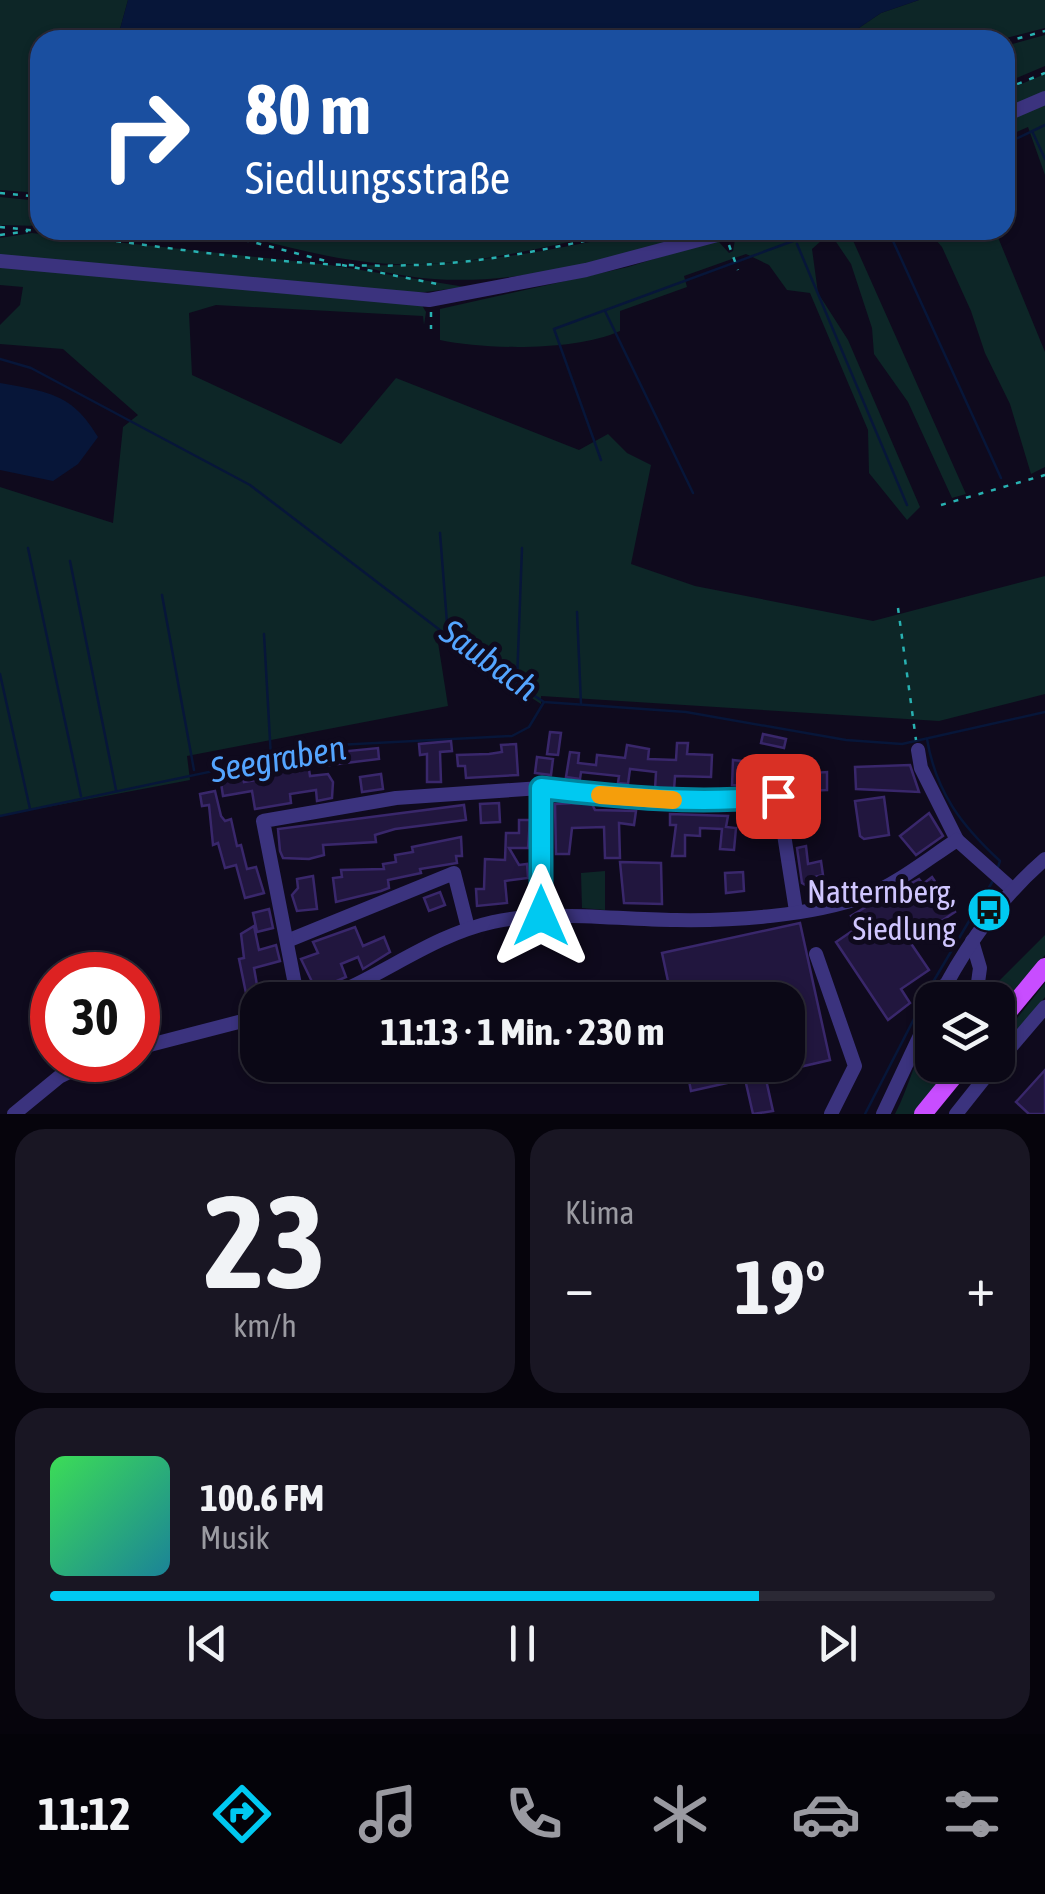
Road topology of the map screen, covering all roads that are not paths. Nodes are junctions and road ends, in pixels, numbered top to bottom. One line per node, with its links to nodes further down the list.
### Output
1 (1045, 98): 2 (street)
2 (1015, 112)
3 (700, 240): 4 (street)
4 (0, 261)
5 (918, 750): 7 (street)
6 (541, 788): 10 (street); 11 (street); 14 (street)
7 (958, 840): 9 (street); 10 (street)
8 (1045, 860): 9 (street)
9 (1001, 880): 13 (street)
10 (796, 911): 11 (street)
11 (541, 916): 12 (street)
12 (468, 928): 14 (street); 18 (street)
13 (972, 941): 19 (street); 20 (street)
14 (288, 942): 17 (street)
15 (816, 954): 31 (street)
16 (1045, 966): 21 (main road)
17 (295, 982)
18 (366, 982)
19 (948, 982)
20 (978, 982)
21 (1015, 1003)
22 (1045, 1007): 24 (street)
23 (240, 1022): 25 (street)
24 (1015, 1041)
25 (160, 1042)
26 (915, 1046): 32 (street)
27 (53, 1082): 30 (street)
28 (949, 1082): 33 (main road)
29 (981, 1082): 34 (street)
30 (14, 1114)
31 (831, 1114)
32 (883, 1114)
33 (923, 1114)
34 (956, 1114)

